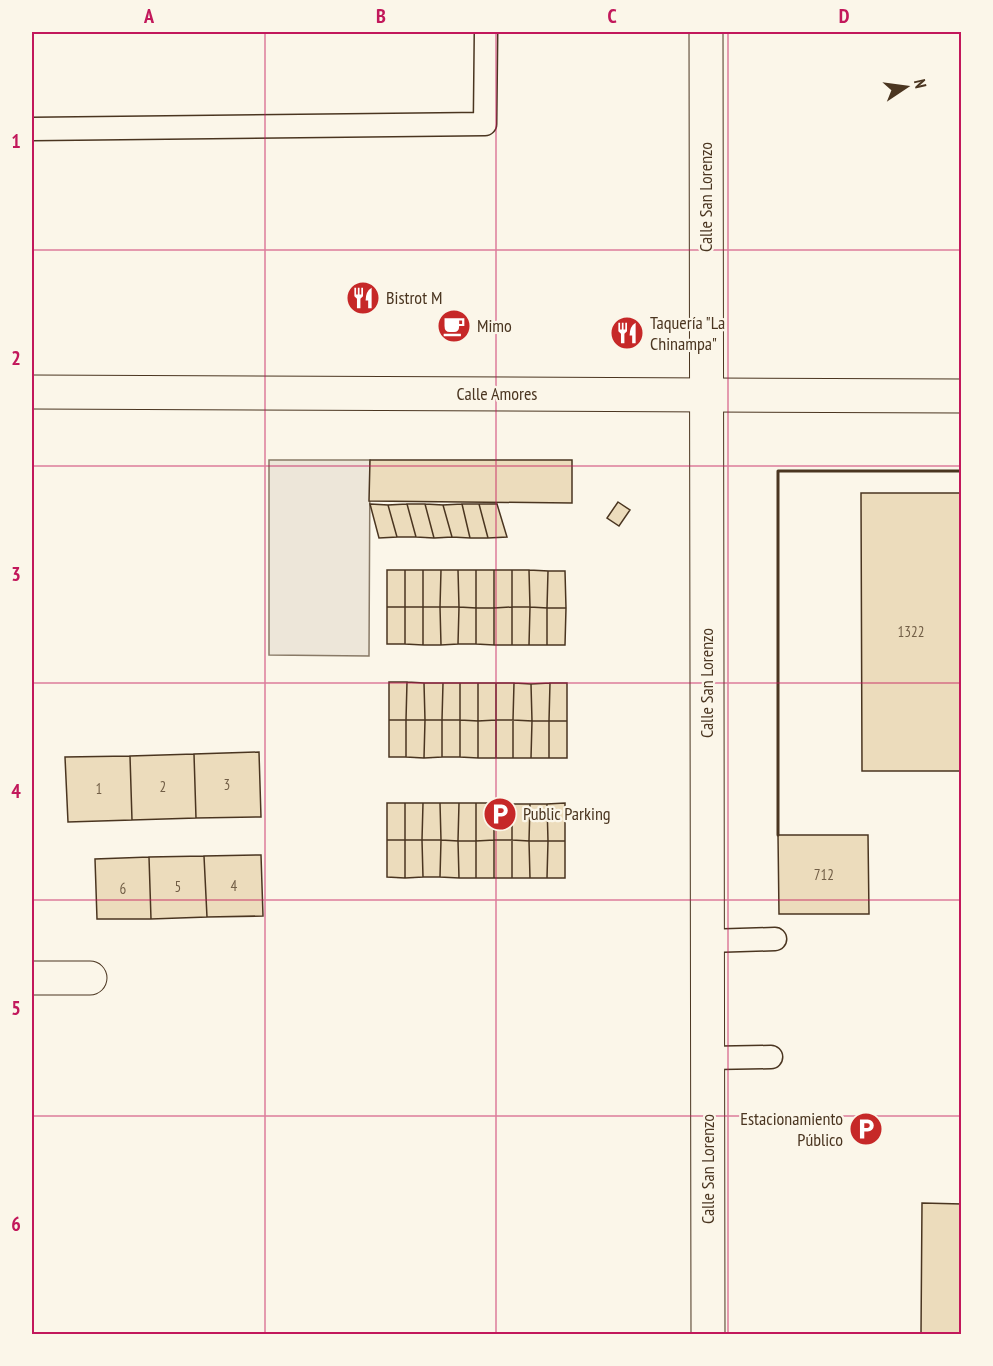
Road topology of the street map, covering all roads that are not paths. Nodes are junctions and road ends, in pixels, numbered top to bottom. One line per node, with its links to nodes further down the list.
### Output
1 (486, 32): 3 (lane)
2 (706, 32): 5 (street, Calle San Lorenzo)
3 (32, 129)
4 (32, 392): 5 (street, Calle Amores)
5 (706, 395): 6 (street, Calle Amores); 8 (street, Calle San Lorenzo)
6 (962, 396)
7 (775, 939): 8 (lane)
8 (708, 940): 12 (street, Calle San Lorenzo)
9 (32, 978): 10 (street)
10 (90, 978)
11 (771, 1057): 12 (lane)
12 (708, 1058): 13 (street, Calle San Lorenzo)
13 (708, 1335)

